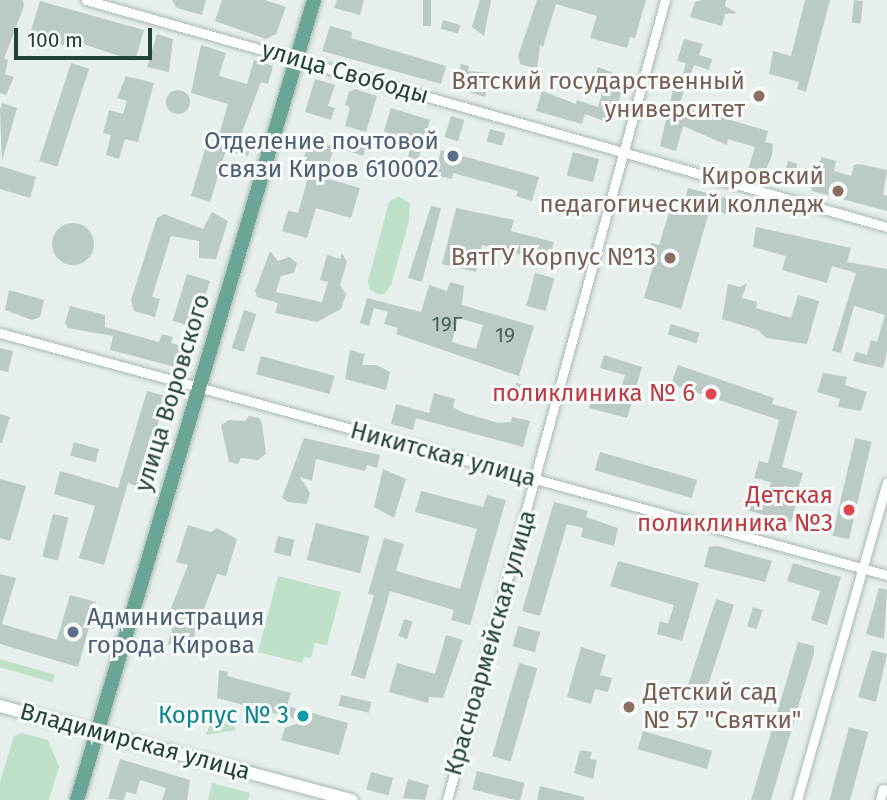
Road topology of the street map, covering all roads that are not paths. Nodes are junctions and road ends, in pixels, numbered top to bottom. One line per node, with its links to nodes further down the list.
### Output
1 (86, 0): 4 (street, улица Свободы)
2 (314, 0): 4 (main road, улица Воровского)
3 (665, 0): 5 (street, Красноармейская улица)
4 (297, 59): 5 (street, улица Свободы); 8 (main road, улица Воровского)
5 (624, 152): 6 (street, улица Свободы); 9 (street, Красноармейская улица)
6 (887, 228)
7 (0, 333): 8 (street, Никитская улица)
8 (199, 387): 9 (street, Никитская улица); 14 (main road, улица Воровского)
9 (537, 480): 11 (street, Никитская улица); 18 (street, Красноармейская улица)
10 (887, 482): 11 (street)
11 (862, 569): 12 (street, Никитская улица); 19 (street)
12 (887, 575)
13 (0, 706): 14 (main road, Владимирская улица)
14 (96, 733): 16 (main road, улица Воровского); 17 (main road, Владимирская улица)
15 (887, 790): 20 (street)
16 (77, 800)
17 (352, 800)
18 (447, 800)
19 (797, 800)
20 (880, 800)

